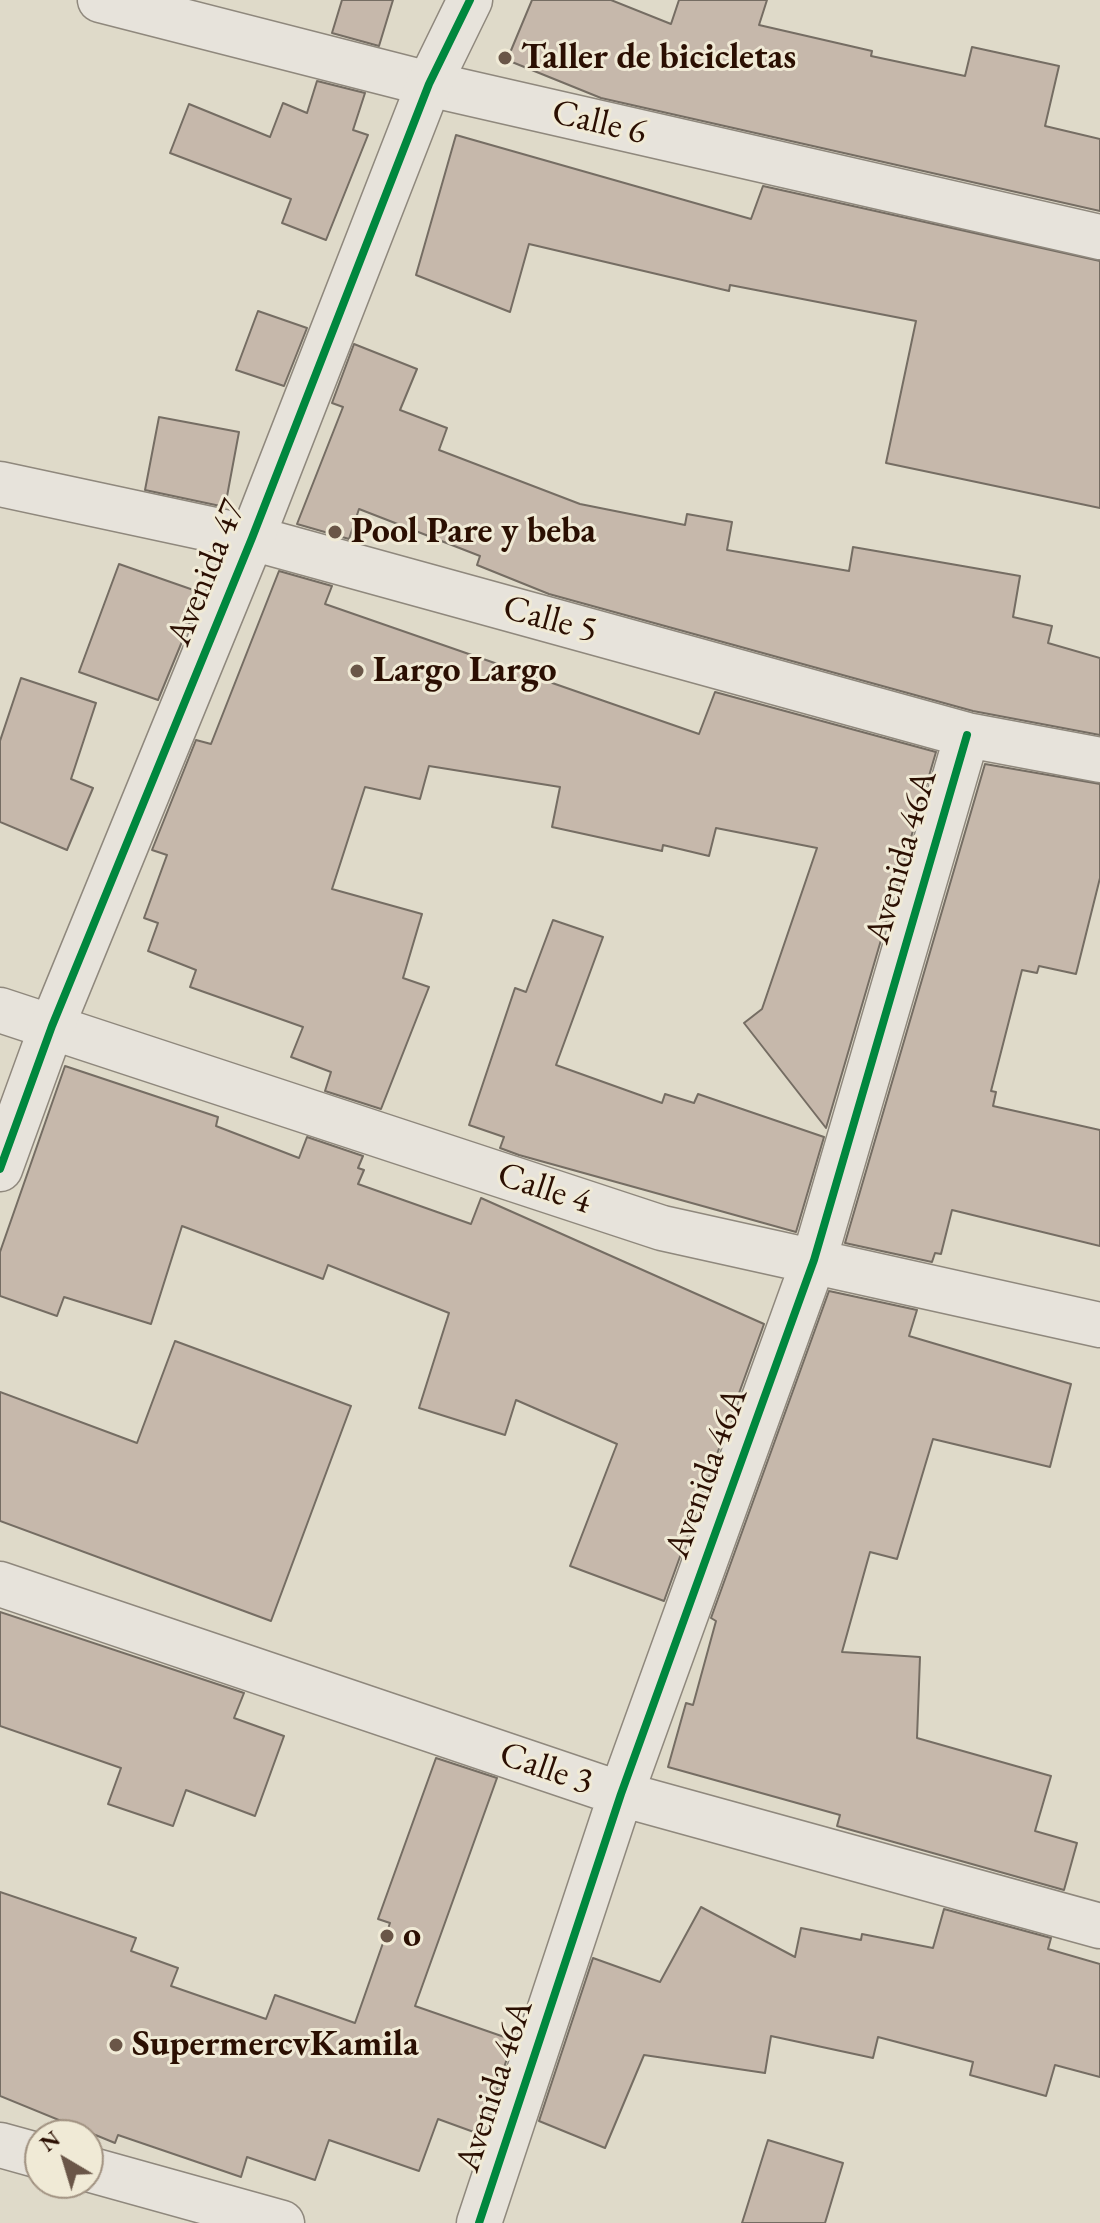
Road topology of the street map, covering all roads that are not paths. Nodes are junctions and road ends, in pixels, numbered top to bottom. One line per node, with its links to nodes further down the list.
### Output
1 (100, 0): 3 (street, Calle 6)
2 (470, 0): 3 (street, Avenida 47)
3 (429, 84): 4 (street, Calle 6); 6 (street, Avenida 47)
4 (1100, 237)
5 (0, 484): 6 (street, Calle 5)
6 (252, 538): 7 (street, Calle 5); 10 (street, Avenida 47)
7 (967, 735): 8 (street, Calle 5); 12 (street, Avenida 46A)
8 (1100, 760)
9 (0, 1010): 10 (street, Calle 4)
10 (52, 1026): 11 (street, Avenida 47); 12 (street, Calle 4)
11 (0, 1169)
12 (814, 1260): 13 (street, Calle 4); 15 (street, Avenida 46A)
13 (1100, 1325)
14 (0, 1584): 15 (street, Calle 3)
15 (621, 1794): 16 (street, Calle 3); 21 (street, Avenida 46A)
16 (1100, 1926)
17 (0, 2145): 18 (street)
18 (24, 2152)
19 (104, 2173): 20 (street)
20 (282, 2223)
21 (479, 2223)

